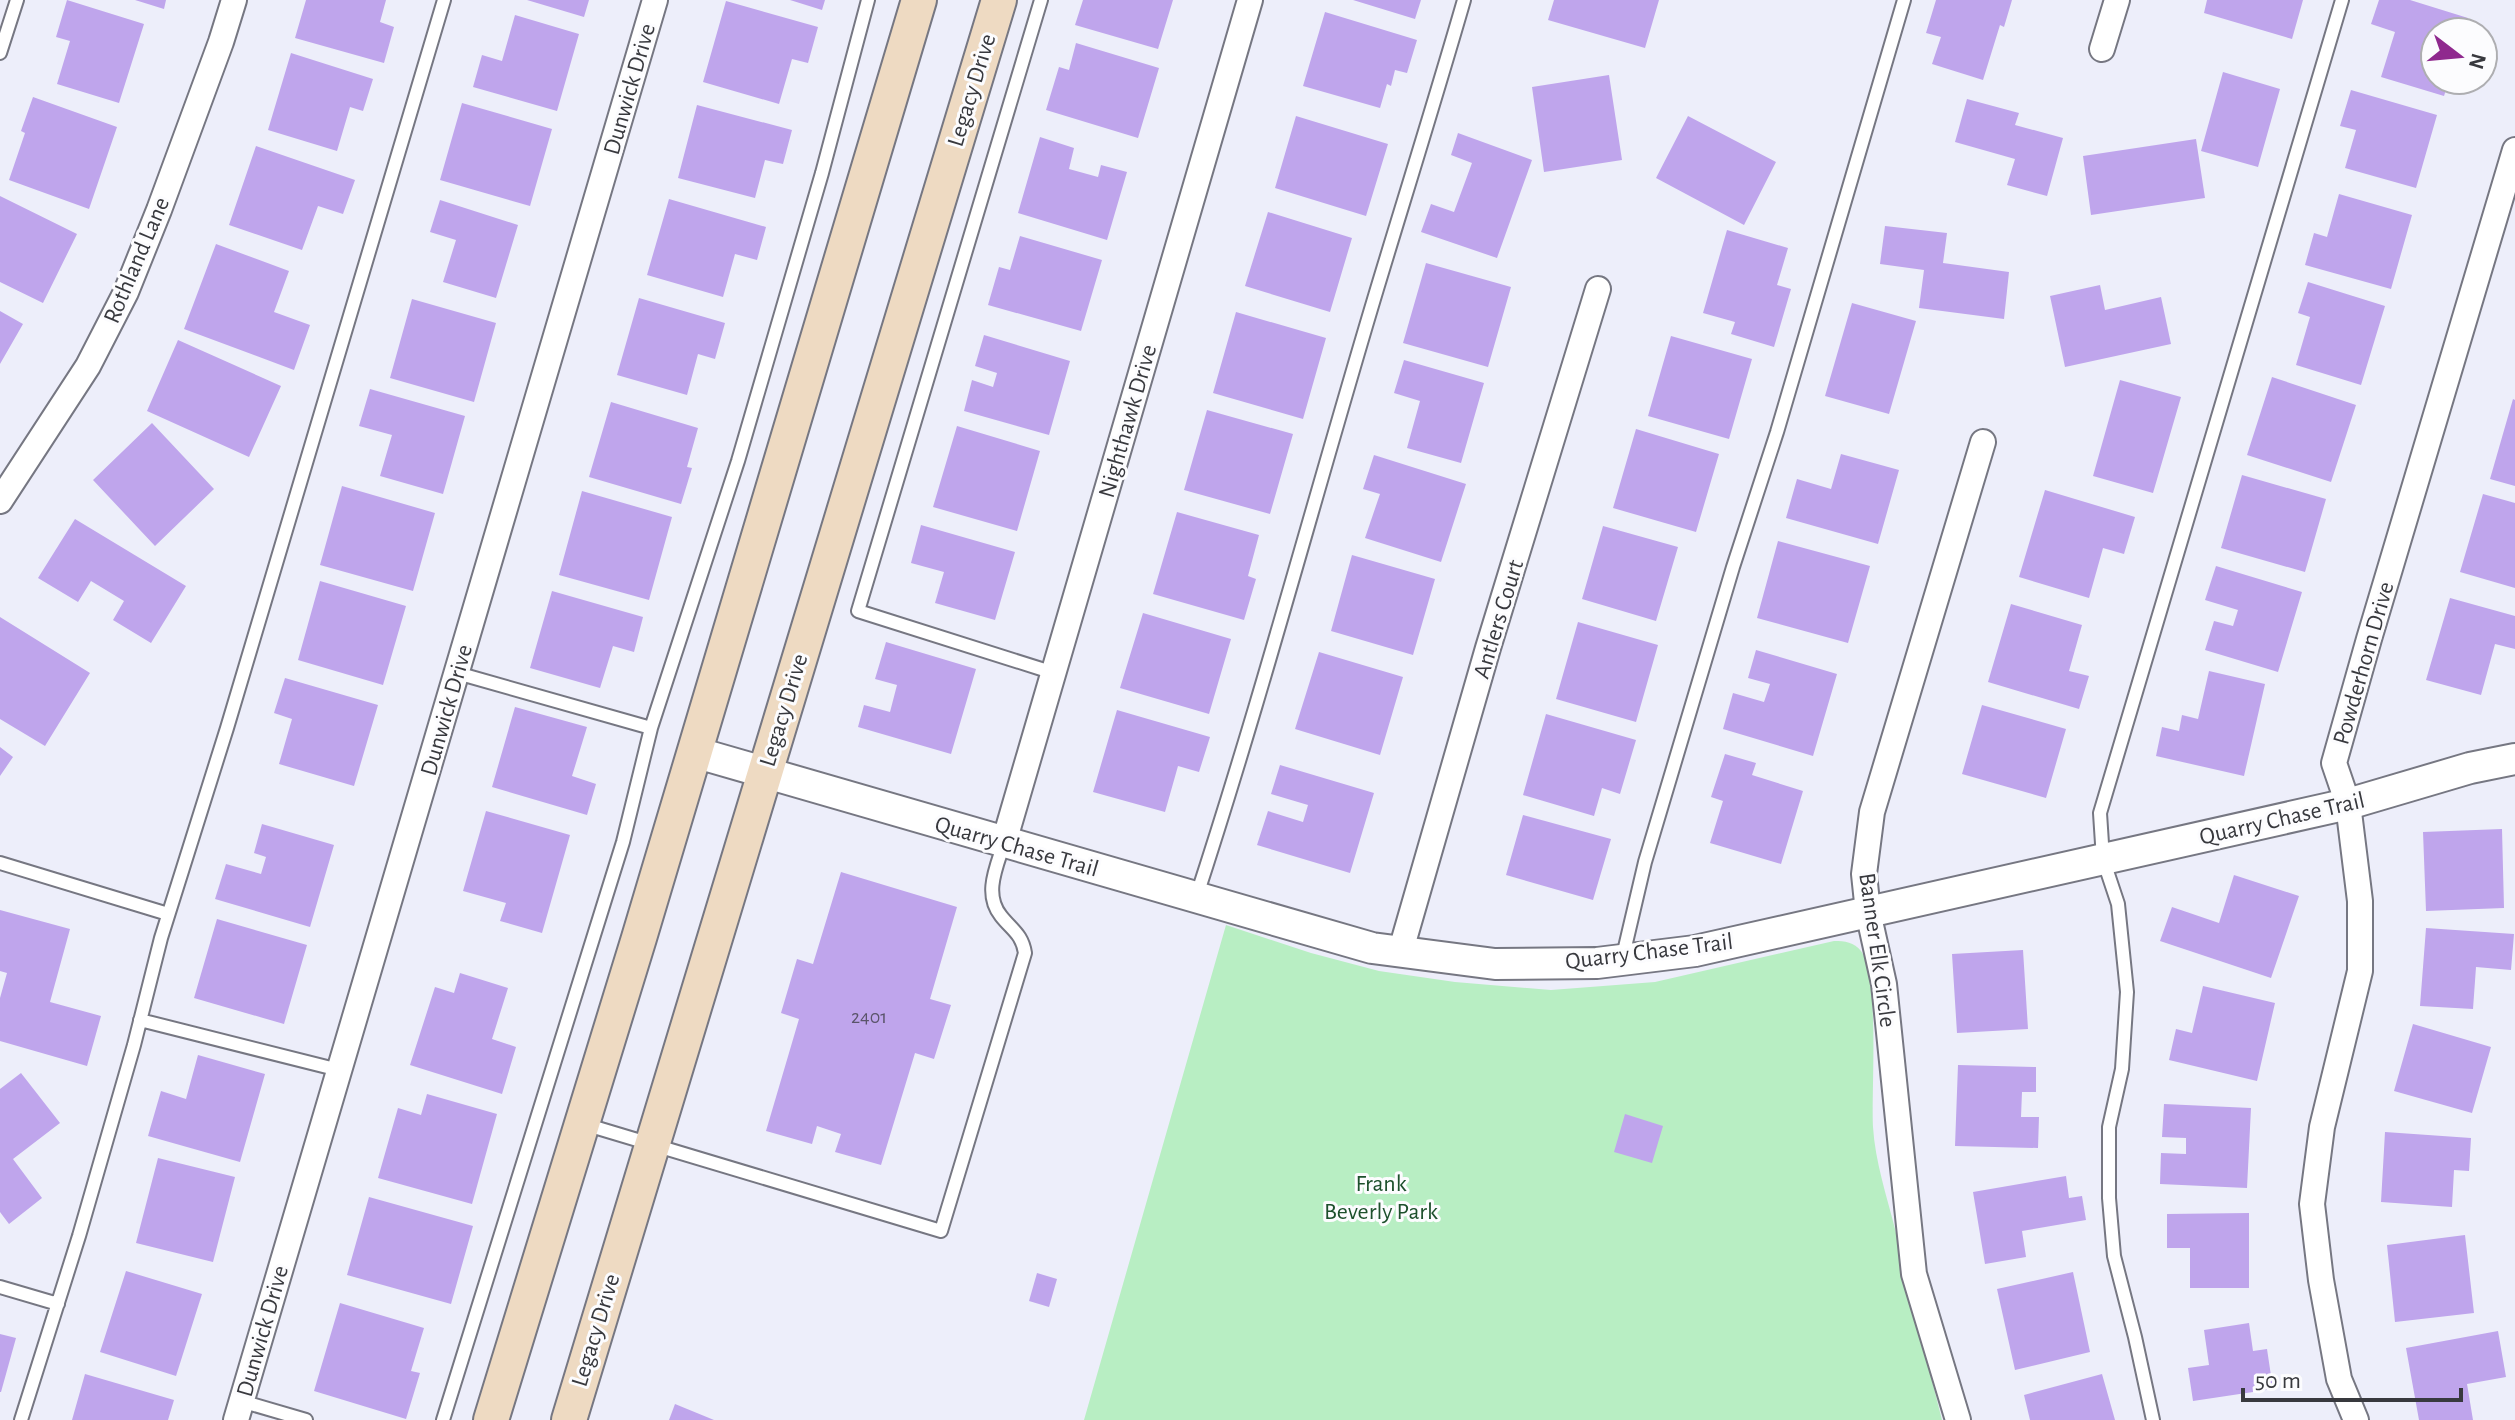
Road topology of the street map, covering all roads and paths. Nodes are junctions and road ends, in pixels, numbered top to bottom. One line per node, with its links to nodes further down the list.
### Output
1 (17, 0): 15 (lane)
2 (234, 0): 19 (street, Rothland Lane)
3 (444, 0): 32 (lane)
4 (655, 0): 20 (street, Dunwick Drive)
5 (868, 0): 22 (lane)
6 (919, 0): 23 (main road)
7 (999, 0): 25 (main road, Legacy Drive)
8 (1041, 0): 21 (lane)
9 (1250, 0): 21 (street, Nighthawk Drive)
10 (1464, 0): 30 (lane)
11 (1904, 0): 34 (lane)
12 (2117, 0): 14 (street)
13 (2342, 0): 28 (lane)
14 (2102, 49)
15 (0, 53)
16 (2515, 150): 26 (street, Powderhorn Drive)
17 (1598, 289): 33 (street, Antlers Court)
18 (1983, 442): 31 (street, Banner Elk Circle)
19 (0, 501)
20 (457, 673): 22 (lane); 36 (street, Dunwick Drive)
21 (1054, 673): 27 (street, Nighthawk Drive)
22 (651, 728): 44 (lane)
23 (694, 752): 25 (street, Quarry Chase Trail); 37 (main road)
24 (2515, 759): 26 (street, Quarry Chase Trail)
25 (764, 772): 27 (street, Quarry Chase Trail); 38 (main road, Legacy Drive)
26 (2348, 804): 28 (street, Quarry Chase Trail); 49 (street, Powderhorn Drive)
27 (1004, 842): 30 (street, Quarry Chase Trail); 38 (lane)
28 (2103, 859): 31 (street, Quarry Chase Trail); 48 (lane)
29 (0, 863): 32 (lane)
30 (1196, 898): 33 (street, Quarry Chase Trail)
31 (1868, 912): 34 (street, Quarry Chase Trail); 47 (street, Banner Elk Circle)
32 (168, 914): 35 (lane)
33 (1401, 950): 34 (street, Quarry Chase Trail)
34 (1622, 960)
35 (140, 1020): 36 (lane); 40 (lane)
36 (339, 1070): 41 (street, Dunwick Drive)
37 (581, 1123): 38 (lane); 45 (main road)
38 (652, 1142): 46 (main road, Legacy Drive)
39 (0, 1287): 40 (lane)
40 (58, 1304): 42 (lane)
41 (238, 1410): 43 (lane)
42 (21, 1420)
43 (306, 1420)
44 (443, 1420)
45 (491, 1420)
46 (569, 1420)
47 (1958, 1420)
48 (2153, 1420)
49 (2356, 1420)

